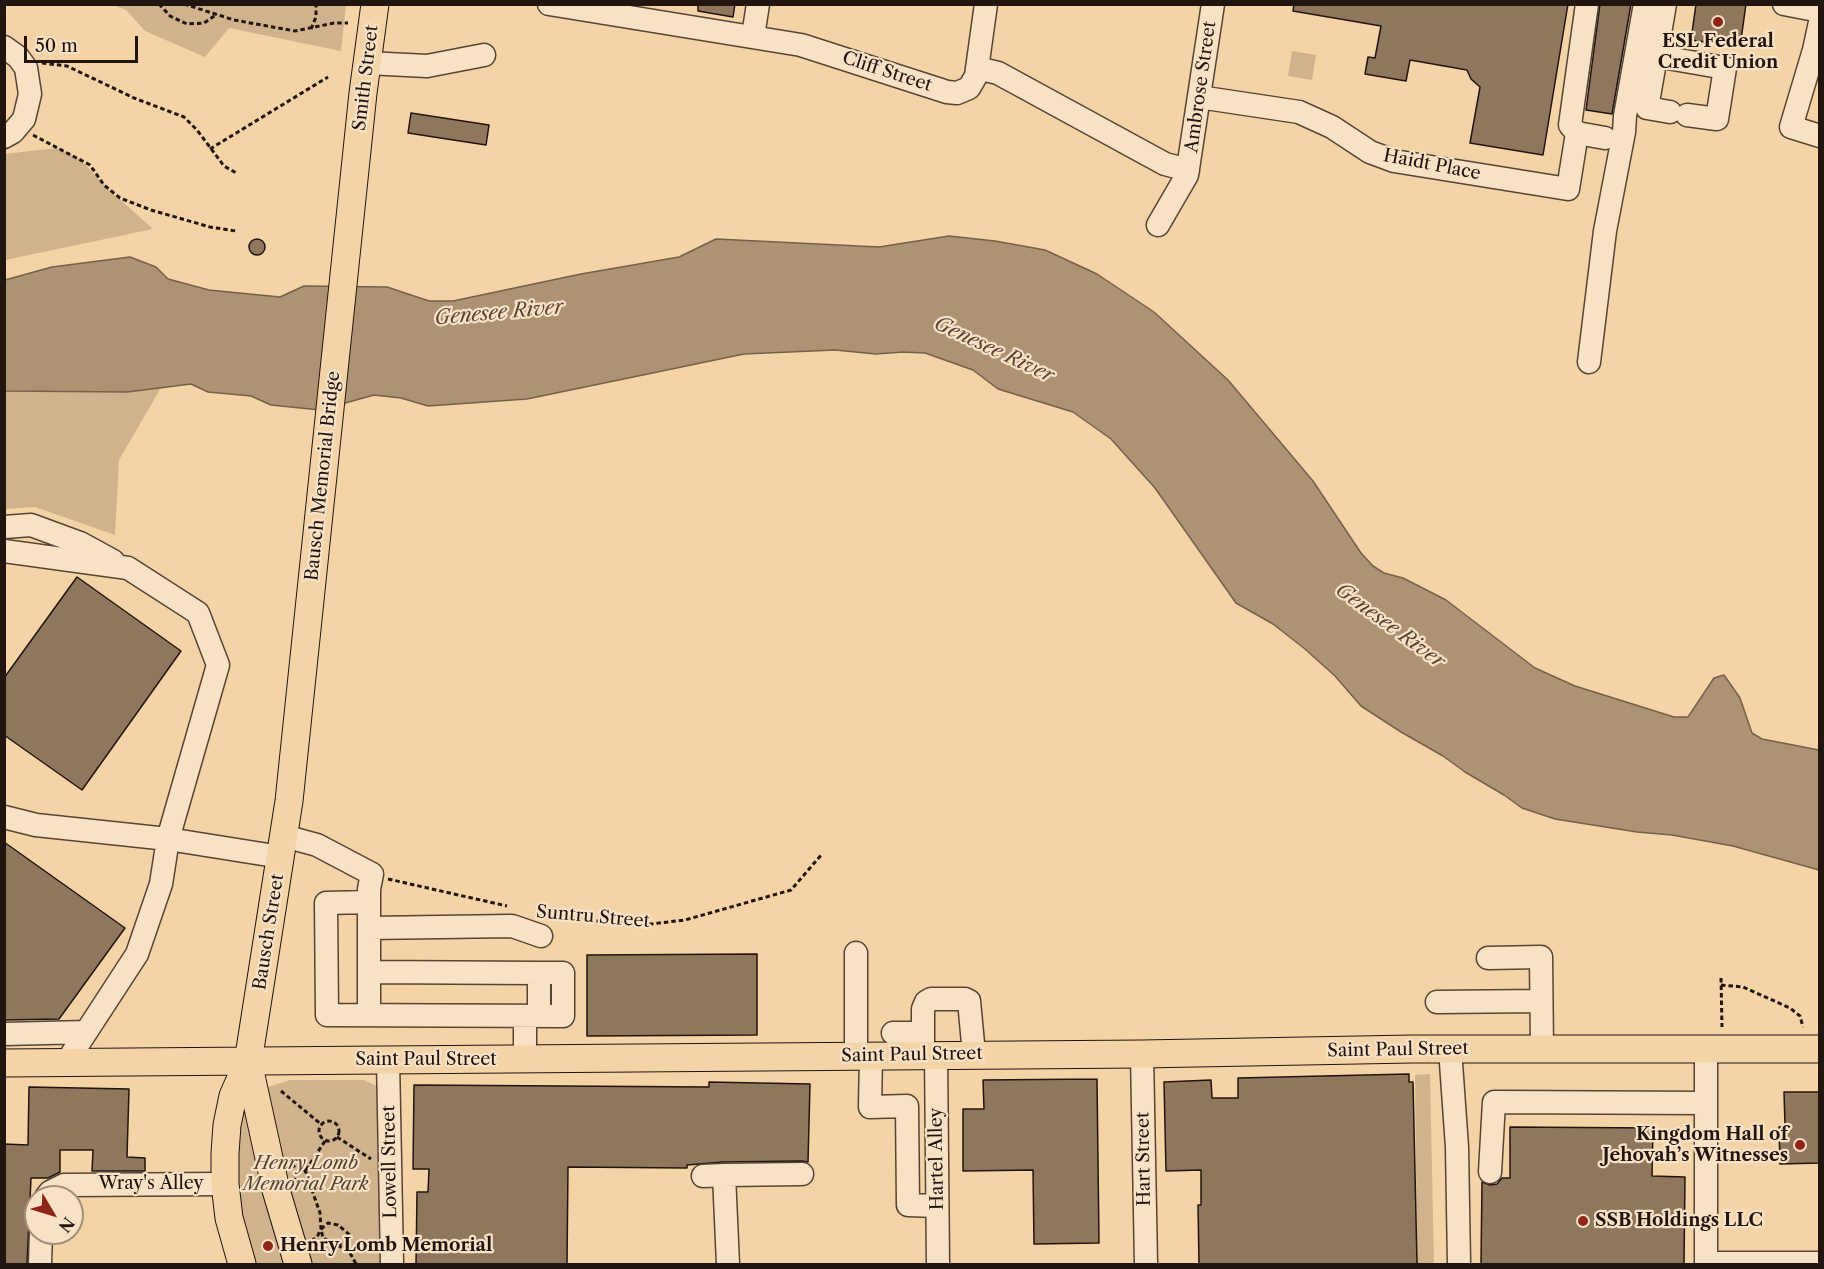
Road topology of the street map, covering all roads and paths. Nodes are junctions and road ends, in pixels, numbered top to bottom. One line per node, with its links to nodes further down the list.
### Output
1 (159, 4): 14 (path)
2 (184, 4): 14 (path)
3 (316, 4): 17 (path)
4 (375, 4): 23 (main road, Smith Street)
5 (549, 4): 18 (street, Cliff Street)
6 (758, 4): 18 (street)
7 (986, 4): 25 (street)
8 (1213, 4): 27 (street, Ambrose Street)
9 (1587, 4): 29 (street)
10 (1645, 4): 38 (street)
11 (1665, 4): 22 (street)
12 (1784, 4): 13 (street)
13 (1820, 11)
14 (216, 15): 17 (path)
15 (348, 22): 17 (path)
16 (1820, 22): 20 (street)
17 (311, 28)
18 (753, 36): 25 (street, Cliff Street)
19 (4, 47): 24 (street)
20 (1817, 50): 30 (street)
21 (484, 55): 23 (street)
22 (1656, 56): 22 (street)
23 (367, 63): 33 (main road, Smith Street)
24 (26, 68): 28 (street); 32 (path)
25 (977, 68): 34 (street)
26 (328, 77): 32 (path)
27 (1199, 97): 29 (street, Haidt Place); 34 (street, Ambrose Street)
28 (12, 131): 37 (path)
29 (1577, 133): 31 (street)
30 (1820, 136)
31 (1605, 138)
32 (212, 147): 35 (path)
33 (357, 152): 42 (main road, Bausch Memorial Bridge)
34 (1188, 170): 36 (street, Ambrose Street)
35 (238, 174)
36 (1158, 225)
37 (236, 231)
38 (1588, 363)
39 (4, 527): 41 (street)
40 (4, 551): 41 (street)
41 (128, 568): 44 (street)
42 (289, 801): 45 (main road, Bausch Street)
43 (4, 818): 44 (street)
44 (168, 839): 45 (street); 64 (street)
45 (283, 846): 47 (street); 77 (main road, Bausch Street)
46 (822, 854): 50 (path, Suntru Street)
47 (372, 874): 48 (street); 49 (path)
48 (369, 902): 51 (street); 60 (street)
49 (510, 907)
50 (528, 911)
51 (369, 928): 52 (street); 55 (street)
52 (541, 936)
53 (856, 953): 74 (street)
54 (1488, 958): 58 (street)
55 (369, 972): 60 (street); 61 (street)
56 (1721, 978): 57 (path)
57 (1721, 985): 62 (path); 63 (path)
58 (1541, 1001): 59 (street); 69 (street)
59 (1437, 1002)
60 (369, 1015): 61 (street)
61 (532, 1016): 76 (street)
62 (1722, 1027)
63 (1803, 1027)
64 (86, 1032): 66 (street); 79 (street)
65 (893, 1033): 67 (street)
66 (4, 1034)
67 (927, 1047): 72 (main road, Saint Paul Street); 72 (street, Hartel Alley); 74 (main road, Saint Paul Street); 96 (street, Hartel Alley)
68 (1431, 1049): 69 (main road, Saint Paul Street); 73 (main road, Saint Paul Street); 115 (street)
69 (1542, 1049): 70 (main road, Saint Paul Street)
70 (1706, 1049): 71 (main road, Saint Paul Street); 81 (street)
71 (1820, 1049)
72 (974, 1054): 73 (main road, Saint Paul Street)
73 (1142, 1054): 114 (street, Hart Street)
74 (863, 1055): 76 (main road, Saint Paul Street); 96 (street)
75 (388, 1060): 76 (main road, Saint Paul Street); 77 (main road, Saint Paul Street); 111 (street, Lowell Street)
76 (525, 1060)
77 (248, 1062): 79 (main road, Saint Paul Street); 94 (main road); 105 (main road)
78 (4, 1063): 79 (main road, Saint Paul Street)
79 (66, 1063)
80 (281, 1091): 82 (path)
81 (1706, 1103): 90 (street); 116 (street)
82 (322, 1125): 83 (path); 84 (path)
83 (337, 1137): 84 (path); 85 (path)
84 (325, 1140): 86 (path)
85 (374, 1161)
86 (308, 1165): 87 (path); 89 (path)
87 (303, 1168): 88 (path); 89 (path)
88 (288, 1172)
89 (306, 1172): 93 (path)
90 (1490, 1172)
91 (802, 1174): 112 (street)
92 (291, 1176): 93 (path)
93 (306, 1181): 97 (path)
94 (225, 1184): 95 (street, Wray's Alley); 109 (main road)
95 (64, 1185)
96 (937, 1206): 113 (street, Hartel Alley)
97 (320, 1213): 98 (path); 99 (path)
98 (333, 1223): 99 (path); 102 (path)
99 (321, 1229): 100 (path); 101 (path)
100 (313, 1240): 101 (path); 105 (path)
101 (326, 1240): 103 (path)
102 (350, 1243): 103 (path); 106 (path)
103 (337, 1244): 106 (path)
104 (41, 1245): 108 (street)
105 (302, 1252)
106 (352, 1255): 110 (path)
107 (1820, 1263): 116 (street)
108 (40, 1264)
109 (242, 1264)
110 (356, 1264)
111 (392, 1264)
112 (728, 1264)
113 (938, 1264)
114 (1146, 1264)
115 (1459, 1264)
116 (1706, 1264)

